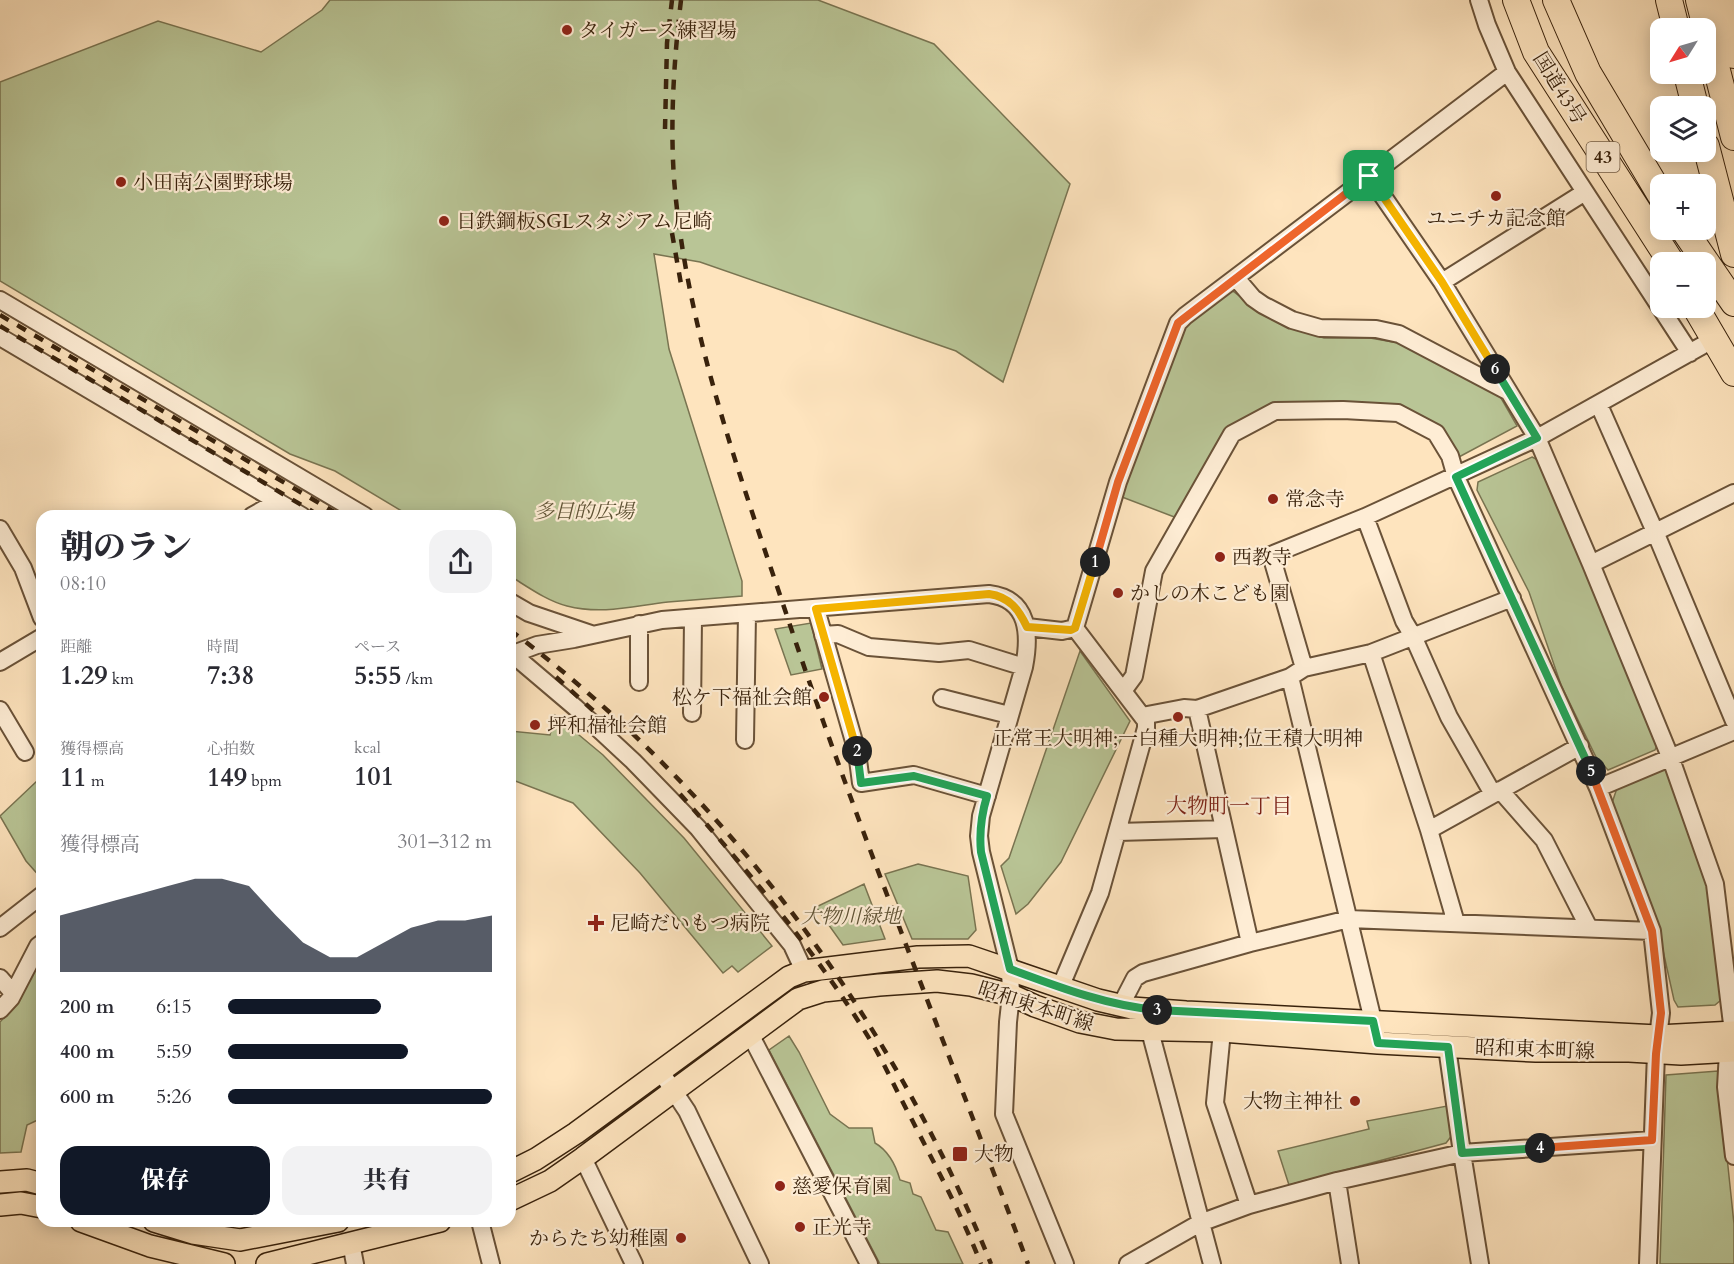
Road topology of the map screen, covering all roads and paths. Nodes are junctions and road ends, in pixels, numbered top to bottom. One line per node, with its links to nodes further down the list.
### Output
1 (1479, 0): 9 (street)
2 (1516, 0): 16 (highway, 国道43号 / 43)
3 (1556, 0): 13 (highway, 国道43号 / 43)
4 (1670, 0): 7 (highway)
5 (1699, 0): 10 (highway)
6 (1724, 0): 8 (highway)
7 (1674, 18)
8 (1734, 55)
9 (1507, 72): 12 (street); 14 (street)
10 (1734, 137)
11 (1710, 162): 17 (highway)
12 (1369, 176): 18 (street); 19 (street)
13 (1650, 177)
14 (1585, 192): 19 (street); 25 (street)
15 (1691, 240): 21 (highway)
16 (1665, 252)
17 (1734, 254)
18 (1236, 278): 27 (street); 48 (street)
19 (1442, 282): 27 (street)
20 (0, 300): 35 (street)
21 (1734, 303)
22 (1702, 318): 24 (highway)
23 (0, 337): 32 (street)
24 (1714, 339): 25 (street); 26 (highway)
25 (1690, 353): 28 (street)
26 (1734, 373)
27 (1509, 392): 29 (street)
28 (1599, 405): 29 (street); 38 (street)
29 (1537, 438): 30 (street); 39 (street)
30 (1456, 477): 36 (street); 40 (street); 60 (street)
31 (1734, 493): 38 (street)
32 (278, 501): 33 (street); 34 (street)
33 (262, 510)
34 (292, 510)
35 (355, 510)
36 (1365, 517): 51 (street); 58 (street)
37 (0, 529): 41 (street)
38 (1656, 534): 39 (street); 67 (street)
39 (1591, 564): 73 (street)
40 (1512, 598): 51 (street); 71 (street)
41 (36, 603)
42 (516, 605): 49 (street)
43 (816, 609): 44 (street); 47 (street); 50 (street)
44 (747, 614): 45 (street); 70 (street)
45 (693, 618): 46 (street); 64 (street)
46 (639, 624): 49 (street); 59 (street)
47 (1027, 627): 48 (street); 57 (street)
48 (1075, 628): 60 (street)
49 (595, 635): 53 (street)
50 (823, 635): 57 (street); 76 (street)
51 (1413, 636): 54 (street); 75 (street)
52 (36, 641): 56 (street)
53 (516, 653)
54 (1371, 653): 58 (street); 78 (street)
55 (516, 659): 89 (street)
56 (0, 662)
57 (1024, 667): 65 (street)
58 (1297, 672): 62 (street); 81 (street)
59 (639, 682)
60 (1123, 691): 66 (street)
61 (942, 698): 65 (street)
62 (1197, 709): 66 (street); 77 (street)
63 (0, 710): 69 (street)
64 (692, 713)
65 (1009, 715): 76 (street)
66 (1142, 716): 79 (street)
67 (1734, 721)
68 (1734, 731): 73 (street)
69 (7, 738): 72 (street)
70 (745, 740)
71 (1580, 746): 74 (street); 75 (street)
72 (25, 753)
73 (1671, 759): 74 (street); 100 (street)
74 (1598, 788): 85 (street)
75 (1496, 792): 78 (street); 84 (street)
76 (987, 796): 88 (street)
77 (1224, 829): 79 (street); 86 (street)
78 (1429, 830): 82 (street)
79 (1118, 832): 91 (street)
80 (36, 900): 83 (street)
81 (1349, 919): 82 (street); 86 (street); 96 (street)
82 (1456, 923): 84 (street)
83 (0, 928)
84 (1589, 928): 85 (street)
85 (1652, 931): 102 (street)
86 (1250, 943): 94 (street)
87 (36, 950): 92 (street)
88 (1010, 969): 89 (main road, 昭和東本町線); 91 (main road, 昭和東本町線); 93 (street)
89 (804, 971): 104 (main road, 昭和東本町線)
90 (0, 978): 92 (street)
91 (1059, 988): 94 (main road, 昭和東本町線)
92 (13, 993): 95 (street)
93 (1011, 995): 97 (main road, 昭和東本町線); 99 (main road, 昭和東本町線); 132 (street)
94 (1121, 1005): 96 (main road, 昭和東本町線)
95 (0, 1010)
96 (1373, 1021): 101 (street); 102 (main road, 昭和東本町線)
97 (1150, 1031): 98 (main road, 昭和東本町線); 118 (street)
98 (1222, 1031): 101 (main road, 昭和東本町線); 115 (street)
99 (750, 1034): 105 (main road, 昭和東本町線); 131 (street)
100 (1732, 1042): 102 (main road, 昭和東本町線); 108 (street)
101 (1378, 1043): 103 (main road, 昭和東本町線)
102 (1657, 1045): 103 (main road, 昭和東本町線); 106 (street)
103 (1448, 1047): 107 (street)
104 (661, 1072): 105 (street); 110 (main road, 昭和東本町線)
105 (674, 1091): 109 (main road, 昭和東本町線); 130 (street)
106 (1652, 1140): 107 (street); 137 (street)
107 (1462, 1153): 111 (street); 136 (street)
108 (1734, 1156)
109 (583, 1158): 114 (main road, 昭和東本町線); 129 (street)
110 (516, 1169)
111 (1337, 1181): 115 (street); 135 (street)
112 (0, 1182): 113 (main road)
113 (36, 1182)
114 (516, 1197)
115 (1250, 1204): 118 (street)
116 (0, 1205): 117 (main road)
117 (36, 1207)
118 (1200, 1223): 133 (street); 134 (street)
119 (98, 1227): 125 (main road)
120 (174, 1227): 121 (main road)
121 (307, 1227)
122 (416, 1227): 124 (main road)
123 (482, 1227): 128 (street)
124 (351, 1243): 126 (main road); 127 (street)
125 (224, 1264)
126 (267, 1264)
127 (354, 1264)
128 (491, 1264)
129 (634, 1264)
130 (760, 1264)
131 (869, 1264)
132 (1065, 1264)
133 (1128, 1264)
134 (1212, 1264)
135 (1350, 1264)
136 (1480, 1264)
137 (1648, 1264)

